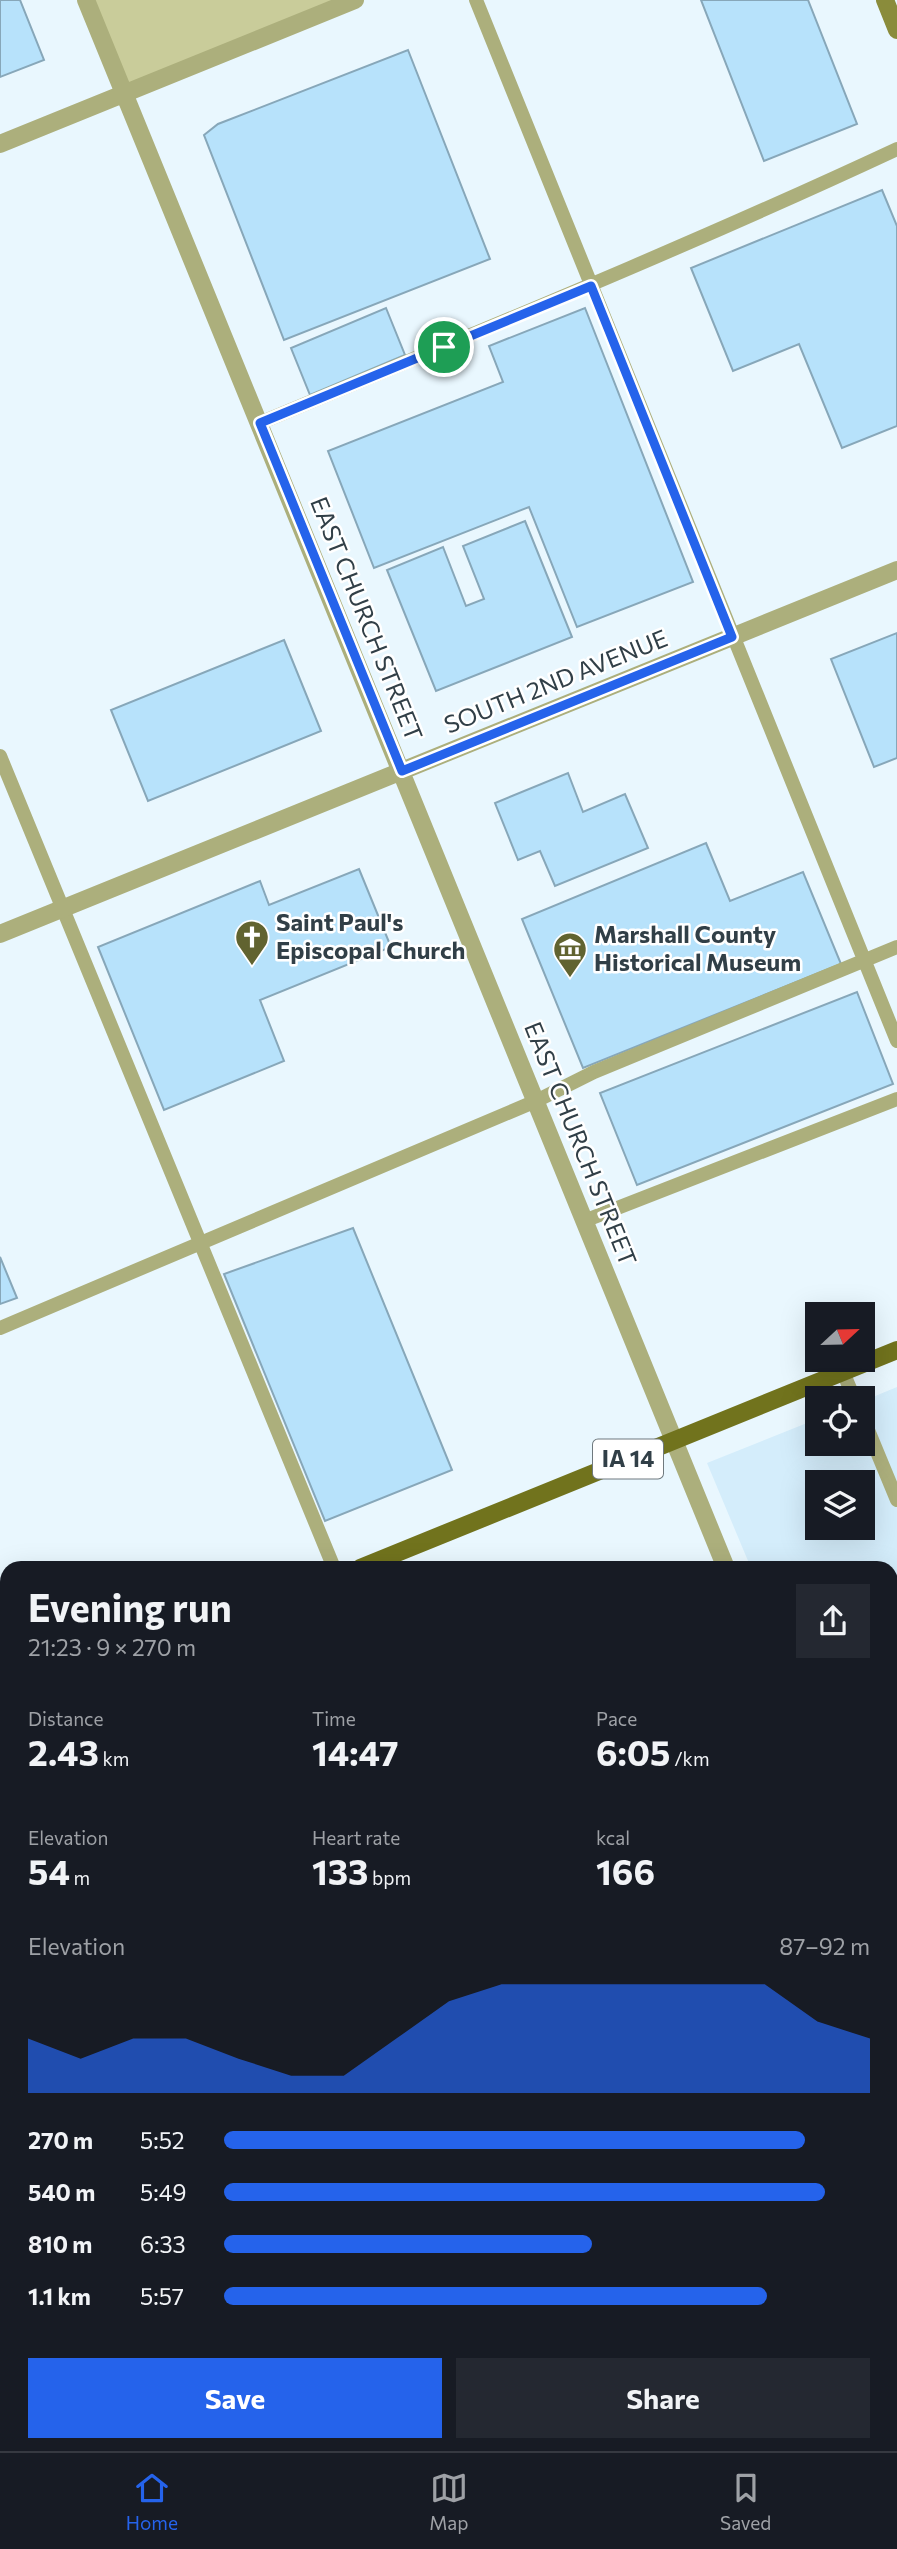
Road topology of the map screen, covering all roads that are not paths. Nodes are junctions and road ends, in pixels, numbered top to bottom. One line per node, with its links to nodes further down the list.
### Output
1 (86, 0): 6 (street, EAST CHURCH STREET)
2 (355, 0): 6 (street)
3 (476, 0): 9 (lane)
4 (885, 0): 5 (main road)
5 (897, 30)
6 (125, 93): 7 (street); 10 (street, EAST CHURCH STREET)
7 (0, 144)
8 (897, 149): 9 (lane)
9 (591, 286): 10 (lane); 12 (lane)
10 (260, 423): 14 (street, EAST CHURCH STREET)
11 (897, 570): 12 (street, SOUTH 2ND AVENUE)
12 (732, 637): 14 (street, SOUTH 2ND AVENUE); 18 (lane)
13 (0, 756): 15 (lane)
14 (402, 771): 15 (street, SOUTH 2ND AVENUE); 21 (street, EAST CHURCH STREET)
15 (63, 908): 16 (street, SOUTH 2ND AVENUE); 23 (lane)
16 (0, 934)
17 (897, 947): 18 (lane)
18 (864, 960): 19 (lane); 21 (lane)
19 (897, 1041)
20 (897, 1099): 22 (lane)
21 (536, 1101): 22 (street, EAST CHURCH STREET); 23 (lane)
22 (584, 1221): 29 (street, EAST CHURCH STREET)
23 (200, 1244): 24 (lane); 32 (lane)
24 (0, 1328)
25 (897, 1350): 26 (main road, IA 14)
26 (875, 1359)
27 (843, 1372): 28 (lane); 29 (main road, IA 14)
28 (849, 1386)
29 (673, 1440): 33 (main road, IA 14); 34 (street, EAST CHURCH STREET)
30 (875, 1447): 31 (lane)
31 (897, 1500)
32 (331, 1561)
33 (376, 1561)
34 (723, 1561)

